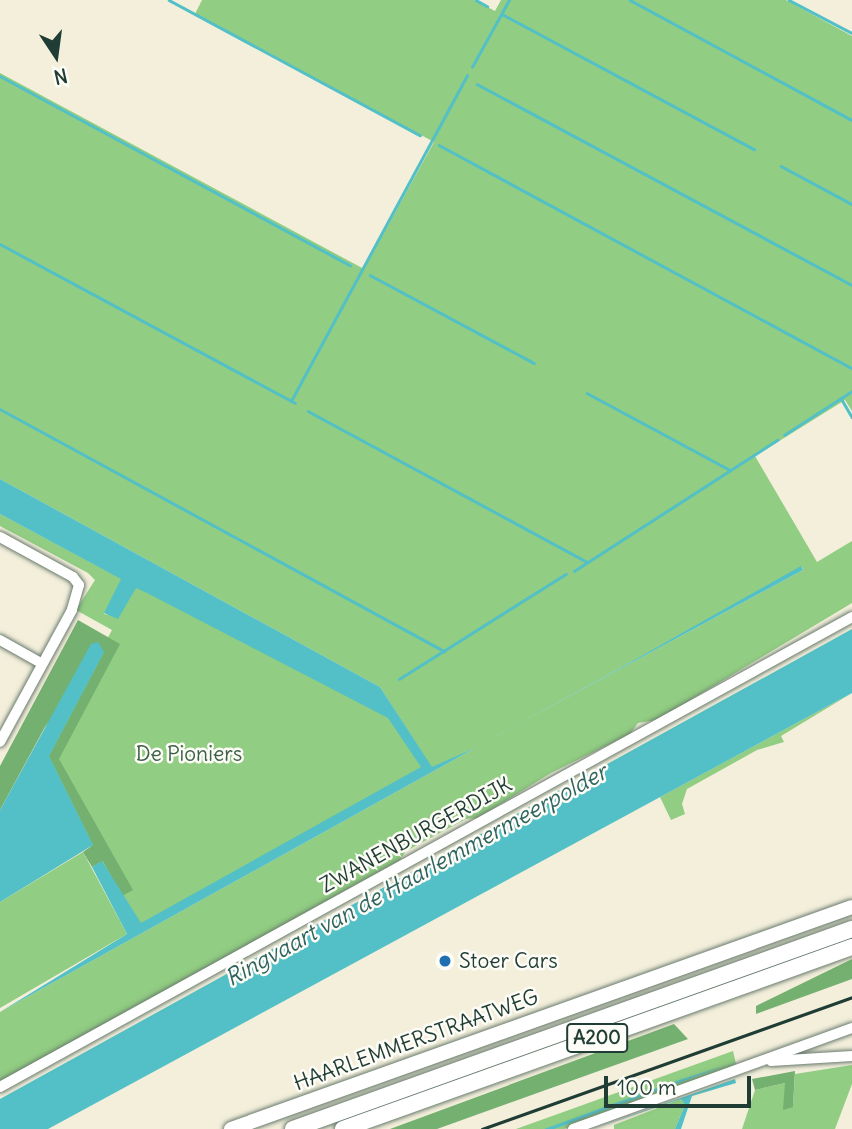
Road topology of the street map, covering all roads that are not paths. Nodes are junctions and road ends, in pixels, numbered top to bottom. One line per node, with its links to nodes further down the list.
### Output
1 (0, 537): 4 (street)
2 (852, 617): 12 (street, ZWANENBURGERDIJK)
3 (0, 640): 4 (street)
4 (41, 663): 5 (street)
5 (0, 742)
6 (852, 906): 13 (main road, HAARLEMMERSTRAATWEG)
7 (852, 929): 14 (highway, A200)
8 (852, 947): 15 (highway, A200)
9 (852, 1028): 11 (street)
10 (852, 1056): 11 (street)
11 (768, 1061): 16 (street)
12 (0, 1087)
13 (231, 1129)
14 (293, 1129)
15 (343, 1129)
16 (573, 1129)

